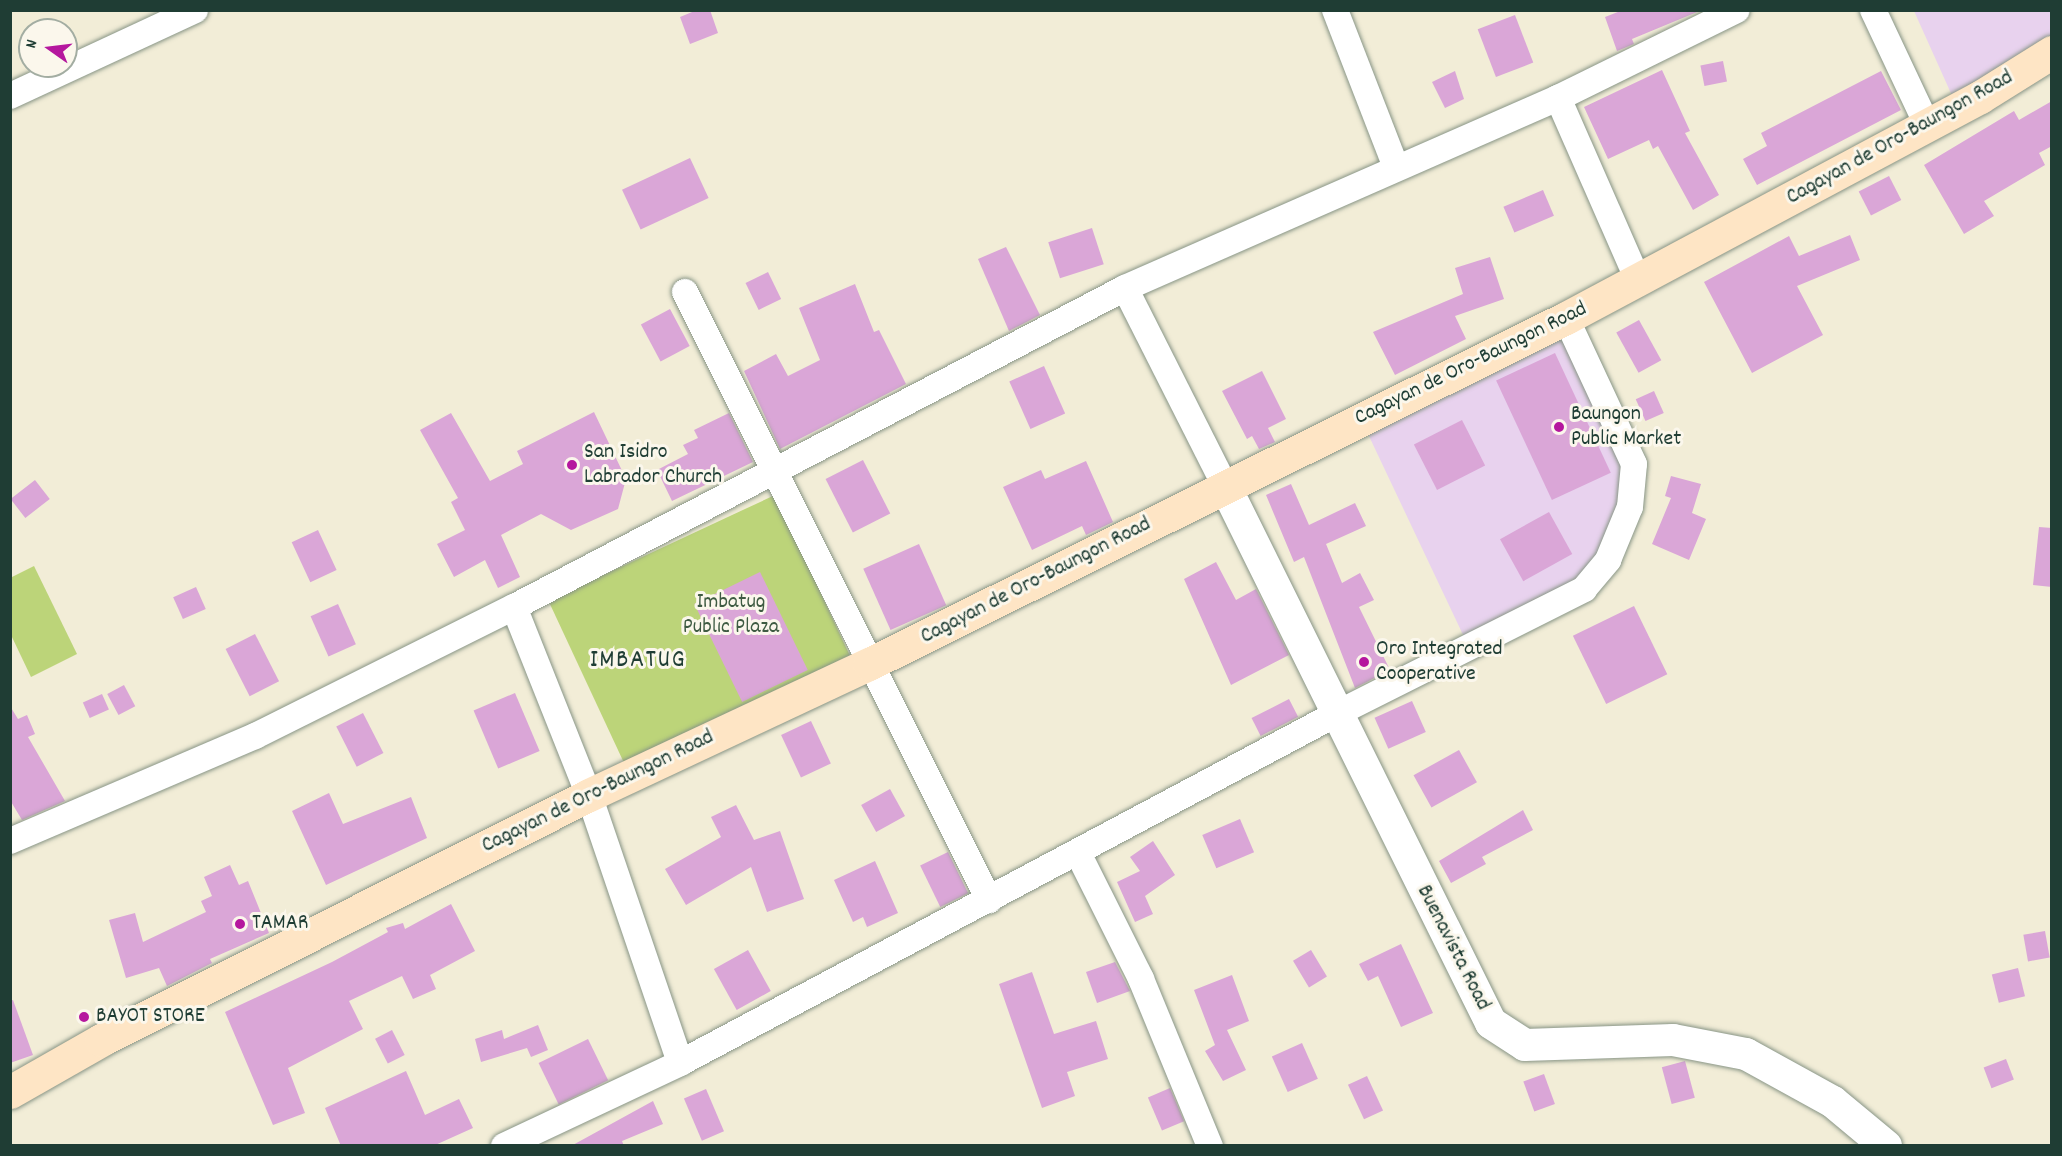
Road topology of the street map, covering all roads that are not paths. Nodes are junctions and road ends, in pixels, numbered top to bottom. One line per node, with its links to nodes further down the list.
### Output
1 (195, 10): 6 (street)
2 (1335, 10): 9 (street)
3 (1874, 10): 8 (street)
4 (1721, 13): 7 (street)
5 (2052, 52): 8 (main road, Cagayan de Oro-Baungon Road)
6 (10, 96)
7 (1558, 98): 9 (street); 10 (street)
8 (1927, 126): 10 (main road, Cagayan de Oro-Baungon Road)
9 (1396, 167): 11 (street)
10 (1638, 280): 13 (main road, Cagayan de Oro-Baungon Road)
11 (1125, 288): 14 (street); 15 (street)
12 (685, 292): 14 (street)
13 (1566, 318): 15 (main road, Cagayan de Oro-Baungon Road); 18 (street)
14 (774, 474): 16 (street); 17 (street)
15 (1225, 486): 17 (main road, Cagayan de Oro-Baungon Road); 18 (street, Buenavista Road)
16 (514, 607): 19 (street); 20 (street)
17 (869, 664): 19 (main road, Cagayan de Oro-Baungon Road); 22 (street)
18 (1336, 714): 21 (street); 27 (street, Buenavista Road)
19 (588, 795): 23 (street); 24 (main road, Cagayan de Oro-Baungon Road)
20 (10, 841)
21 (1079, 855): 22 (street); 26 (street)
22 (989, 900): 23 (street)
23 (680, 1063): 25 (street)
24 (10, 1092)
25 (504, 1146)
26 (1210, 1146)
27 (1886, 1146)

